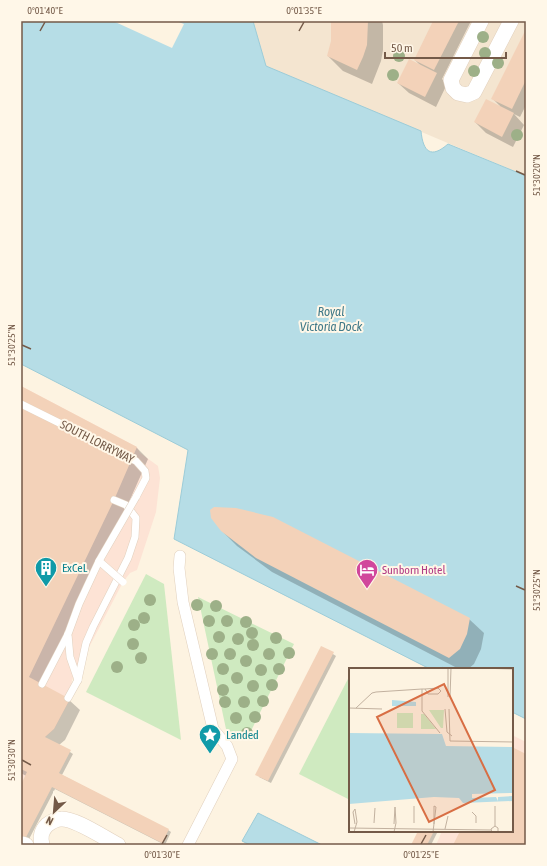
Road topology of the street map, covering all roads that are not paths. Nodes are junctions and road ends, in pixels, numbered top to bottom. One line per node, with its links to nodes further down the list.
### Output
1 (481, 21): 2 (street)
2 (511, 21)
3 (21, 404): 6 (lane, SOUTH LORRYWAY, bridge)
4 (114, 500): 9 (lane)
5 (180, 556): 14 (street)
6 (99, 561): 7 (lane, bridge); 8 (lane, SOUTH LORRYWAY, bridge)
7 (123, 582)
8 (68, 634): 9 (lane); 10 (lane, SOUTH LORRYWAY)
9 (78, 680): 11 (lane)
10 (42, 684)
11 (68, 698)
12 (42, 845): 13 (street)
13 (118, 845)
14 (188, 845)

